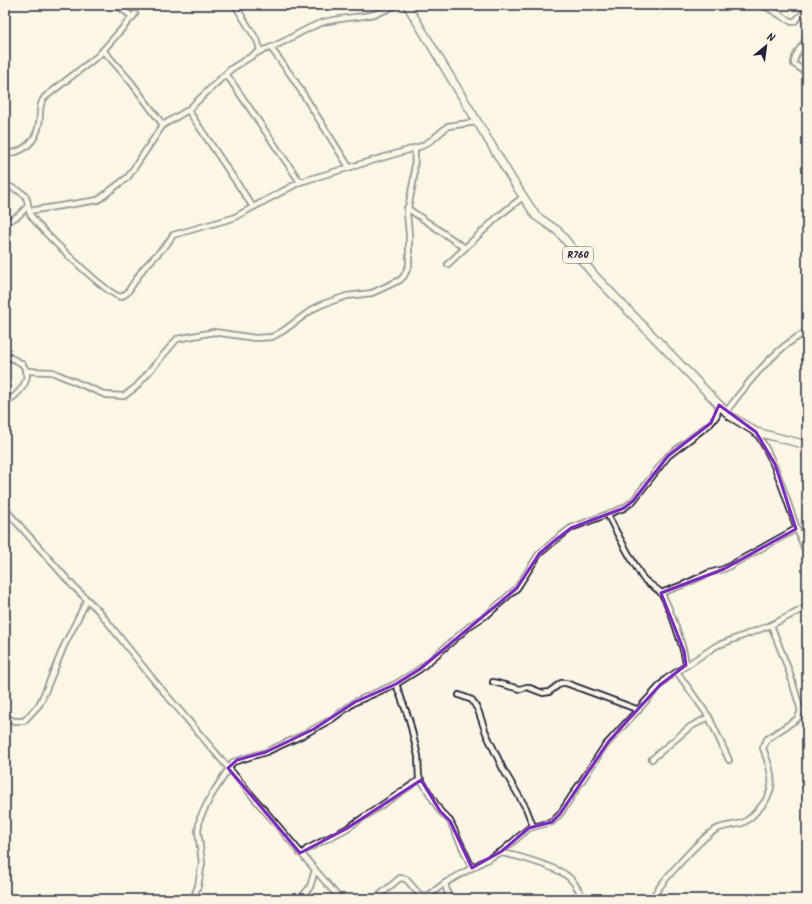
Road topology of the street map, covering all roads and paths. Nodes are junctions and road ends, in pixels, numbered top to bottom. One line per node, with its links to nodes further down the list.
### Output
1 (116, 5): 9 (street)
2 (235, 5): 10 (street)
3 (395, 5): 8 (street)
4 (407, 5): 14 (main road, R760)
5 (763, 5): 6 (street)
6 (807, 10)
7 (807, 39): 11 (street)
8 (270, 48): 10 (street); 18 (street)
9 (103, 50): 15 (street); 17 (street)
10 (260, 51): 12 (street)
11 (807, 73)
12 (227, 75): 13 (street); 19 (street)
13 (188, 110): 15 (street); 22 (street)
14 (477, 122): 16 (street); 21 (main road, R760)
15 (163, 125): 23 (street)
16 (415, 148): 18 (street); 24 (street)
17 (5, 154)
18 (349, 167): 19 (street)
19 (300, 182): 22 (street)
20 (5, 185): 23 (street)
21 (523, 197): 26 (street); 32 (main road, R760)
22 (253, 207): 23 (street)
23 (28, 208): 25 (street)
24 (407, 208): 26 (street); 30 (street)
25 (5, 223)
26 (464, 248): 27 (street)
27 (448, 264)
28 (807, 332): 33 (street)
29 (5, 355): 30 (street)
30 (25, 371): 31 (street)
31 (5, 402)
32 (719, 405): 33 (main road, R760); 37 (street)
33 (726, 412): 34 (main road, R760)
34 (756, 432): 35 (main road, R760); 38 (street)
35 (807, 445)
36 (5, 509): 41 (street)
37 (608, 515): 40 (street); 47 (street)
38 (796, 530): 39 (street); 40 (street)
39 (807, 554)
40 (661, 593): 44 (street)
41 (87, 600): 50 (street); 54 (street)
42 (807, 607): 43 (street)
43 (771, 625): 44 (street); 68 (street)
44 (686, 666): 45 (street)
45 (677, 672): 49 (street); 51 (street)
46 (493, 682): 49 (street)
47 (396, 684): 54 (street); 55 (street)
48 (459, 694): 56 (street)
49 (639, 710): 56 (street)
50 (5, 717)
51 (709, 717): 52 (street); 53 (street)
52 (652, 759)
53 (730, 760)
54 (228, 768): 57 (street); 62 (street)
55 (420, 778): 57 (street); 59 (street)
56 (533, 826): 58 (street)
57 (300, 853): 60 (street)
58 (497, 853): 59 (street); 67 (street)
59 (472, 868): 61 (street)
60 (315, 870): 63 (street); 64 (street)
61 (445, 883): 65 (street); 66 (street)
62 (193, 899)
63 (300, 899)
64 (340, 899)
65 (375, 899)
66 (449, 899)
67 (584, 899)
68 (652, 899)

